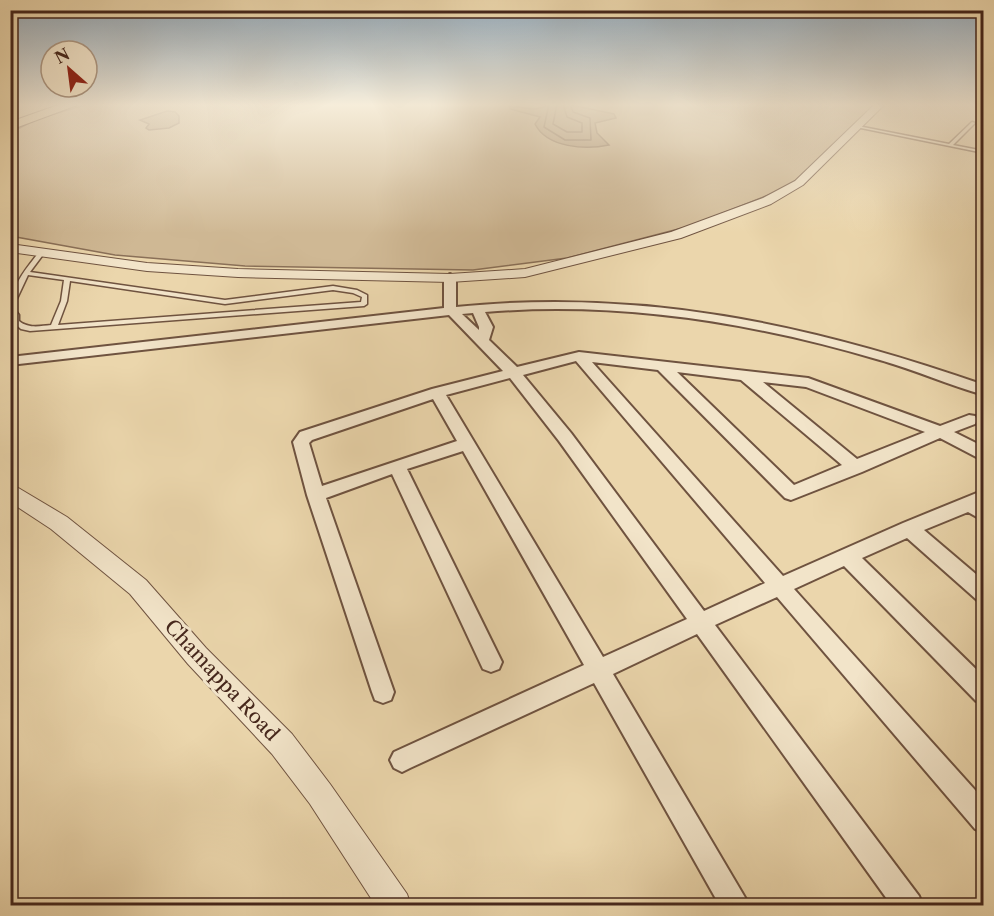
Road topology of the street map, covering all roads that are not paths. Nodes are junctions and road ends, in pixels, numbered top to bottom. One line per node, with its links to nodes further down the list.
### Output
1 (837, 147): 7 (street)
2 (954, 147): 3 (lane)
3 (984, 152)
4 (10, 248): 5 (street)
5 (42, 252): 6 (lane); 7 (street)
6 (26, 273): 8 (lane); 9 (lane)
7 (450, 278): 11 (street)
8 (67, 279): 12 (lane); 12 (lane)
9 (10, 308): 12 (lane)
10 (477, 308): 11 (street); 13 (street); 19 (street)
11 (450, 309): 13 (street); 15 (street)
12 (54, 327)
13 (482, 342): 17 (street)
14 (579, 356): 16 (street); 17 (street); 32 (street)
15 (10, 361)
16 (661, 365): 18 (street); 26 (street)
17 (513, 372): 20 (street); 34 (street)
18 (746, 375): 22 (street); 26 (street)
19 (984, 390)
20 (437, 392): 23 (street); 28 (street)
21 (969, 420): 22 (street)
22 (941, 432): 24 (street); 26 (street)
23 (466, 444): 25 (street); 36 (street)
24 (984, 455)
25 (397, 466): 28 (street); 35 (street)
26 (856, 468)
27 (10, 491): 41 (street, Chamappa Road)
28 (316, 495): 37 (street)
29 (979, 505): 30 (street)
30 (909, 528): 31 (street); 33 (street)
31 (847, 556): 32 (street); 38 (street)
32 (780, 587): 34 (street); 40 (street)
33 (984, 594)
34 (700, 623): 36 (street); 43 (street)
35 (490, 662)
36 (597, 669): 39 (street); 42 (street)
37 (383, 692)
38 (984, 693)
39 (402, 760)
40 (984, 820)
41 (395, 906)
42 (736, 906)
43 (909, 906)

